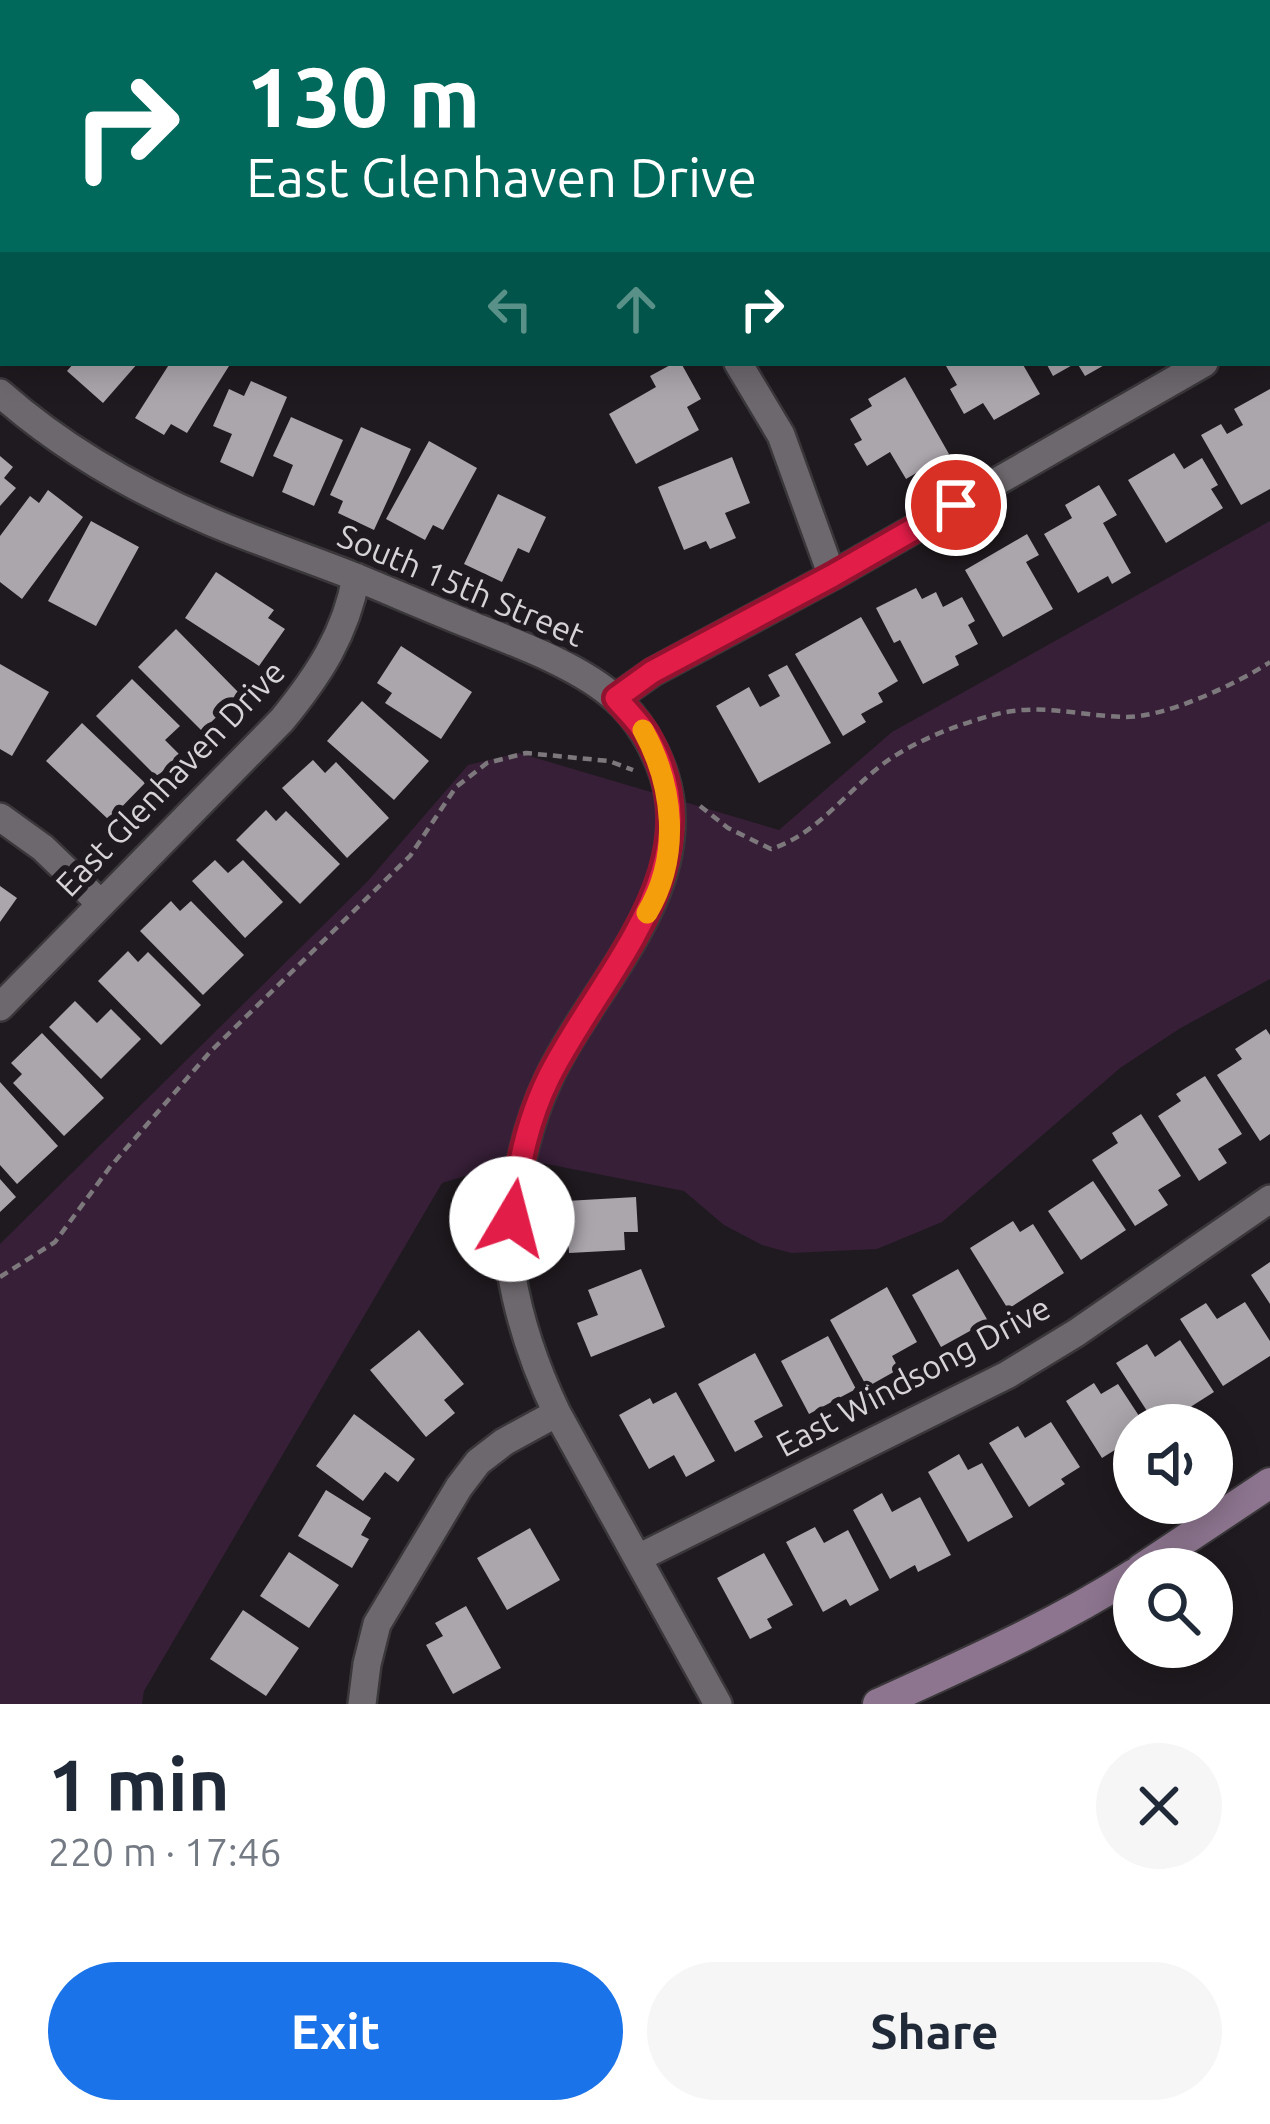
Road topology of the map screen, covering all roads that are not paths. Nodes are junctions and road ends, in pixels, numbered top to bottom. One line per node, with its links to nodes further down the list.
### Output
1 (740, 366): 4 (street)
2 (1199, 366): 4 (street)
3 (0, 393): 5 (street, South 15th Street)
4 (832, 576): 6 (street)
5 (356, 578): 6 (street, South 15th Street); 8 (street, East Glenhaven Drive)
6 (616, 698): 11 (street, South 15th Street)
7 (0, 817): 8 (street)
8 (100, 904): 9 (street, East Glenhaven Drive)
9 (0, 1007)
10 (1270, 1198): 14 (street, East Windsong Drive)
11 (556, 1412): 14 (street, South 15th Street); 16 (street)
12 (1270, 1483): 13 (street)
13 (1172, 1548)
14 (638, 1558): 17 (street, South 15th Street)
15 (1113, 1587): 18 (street)
16 (362, 1704)
17 (718, 1704)
18 (878, 1704)

